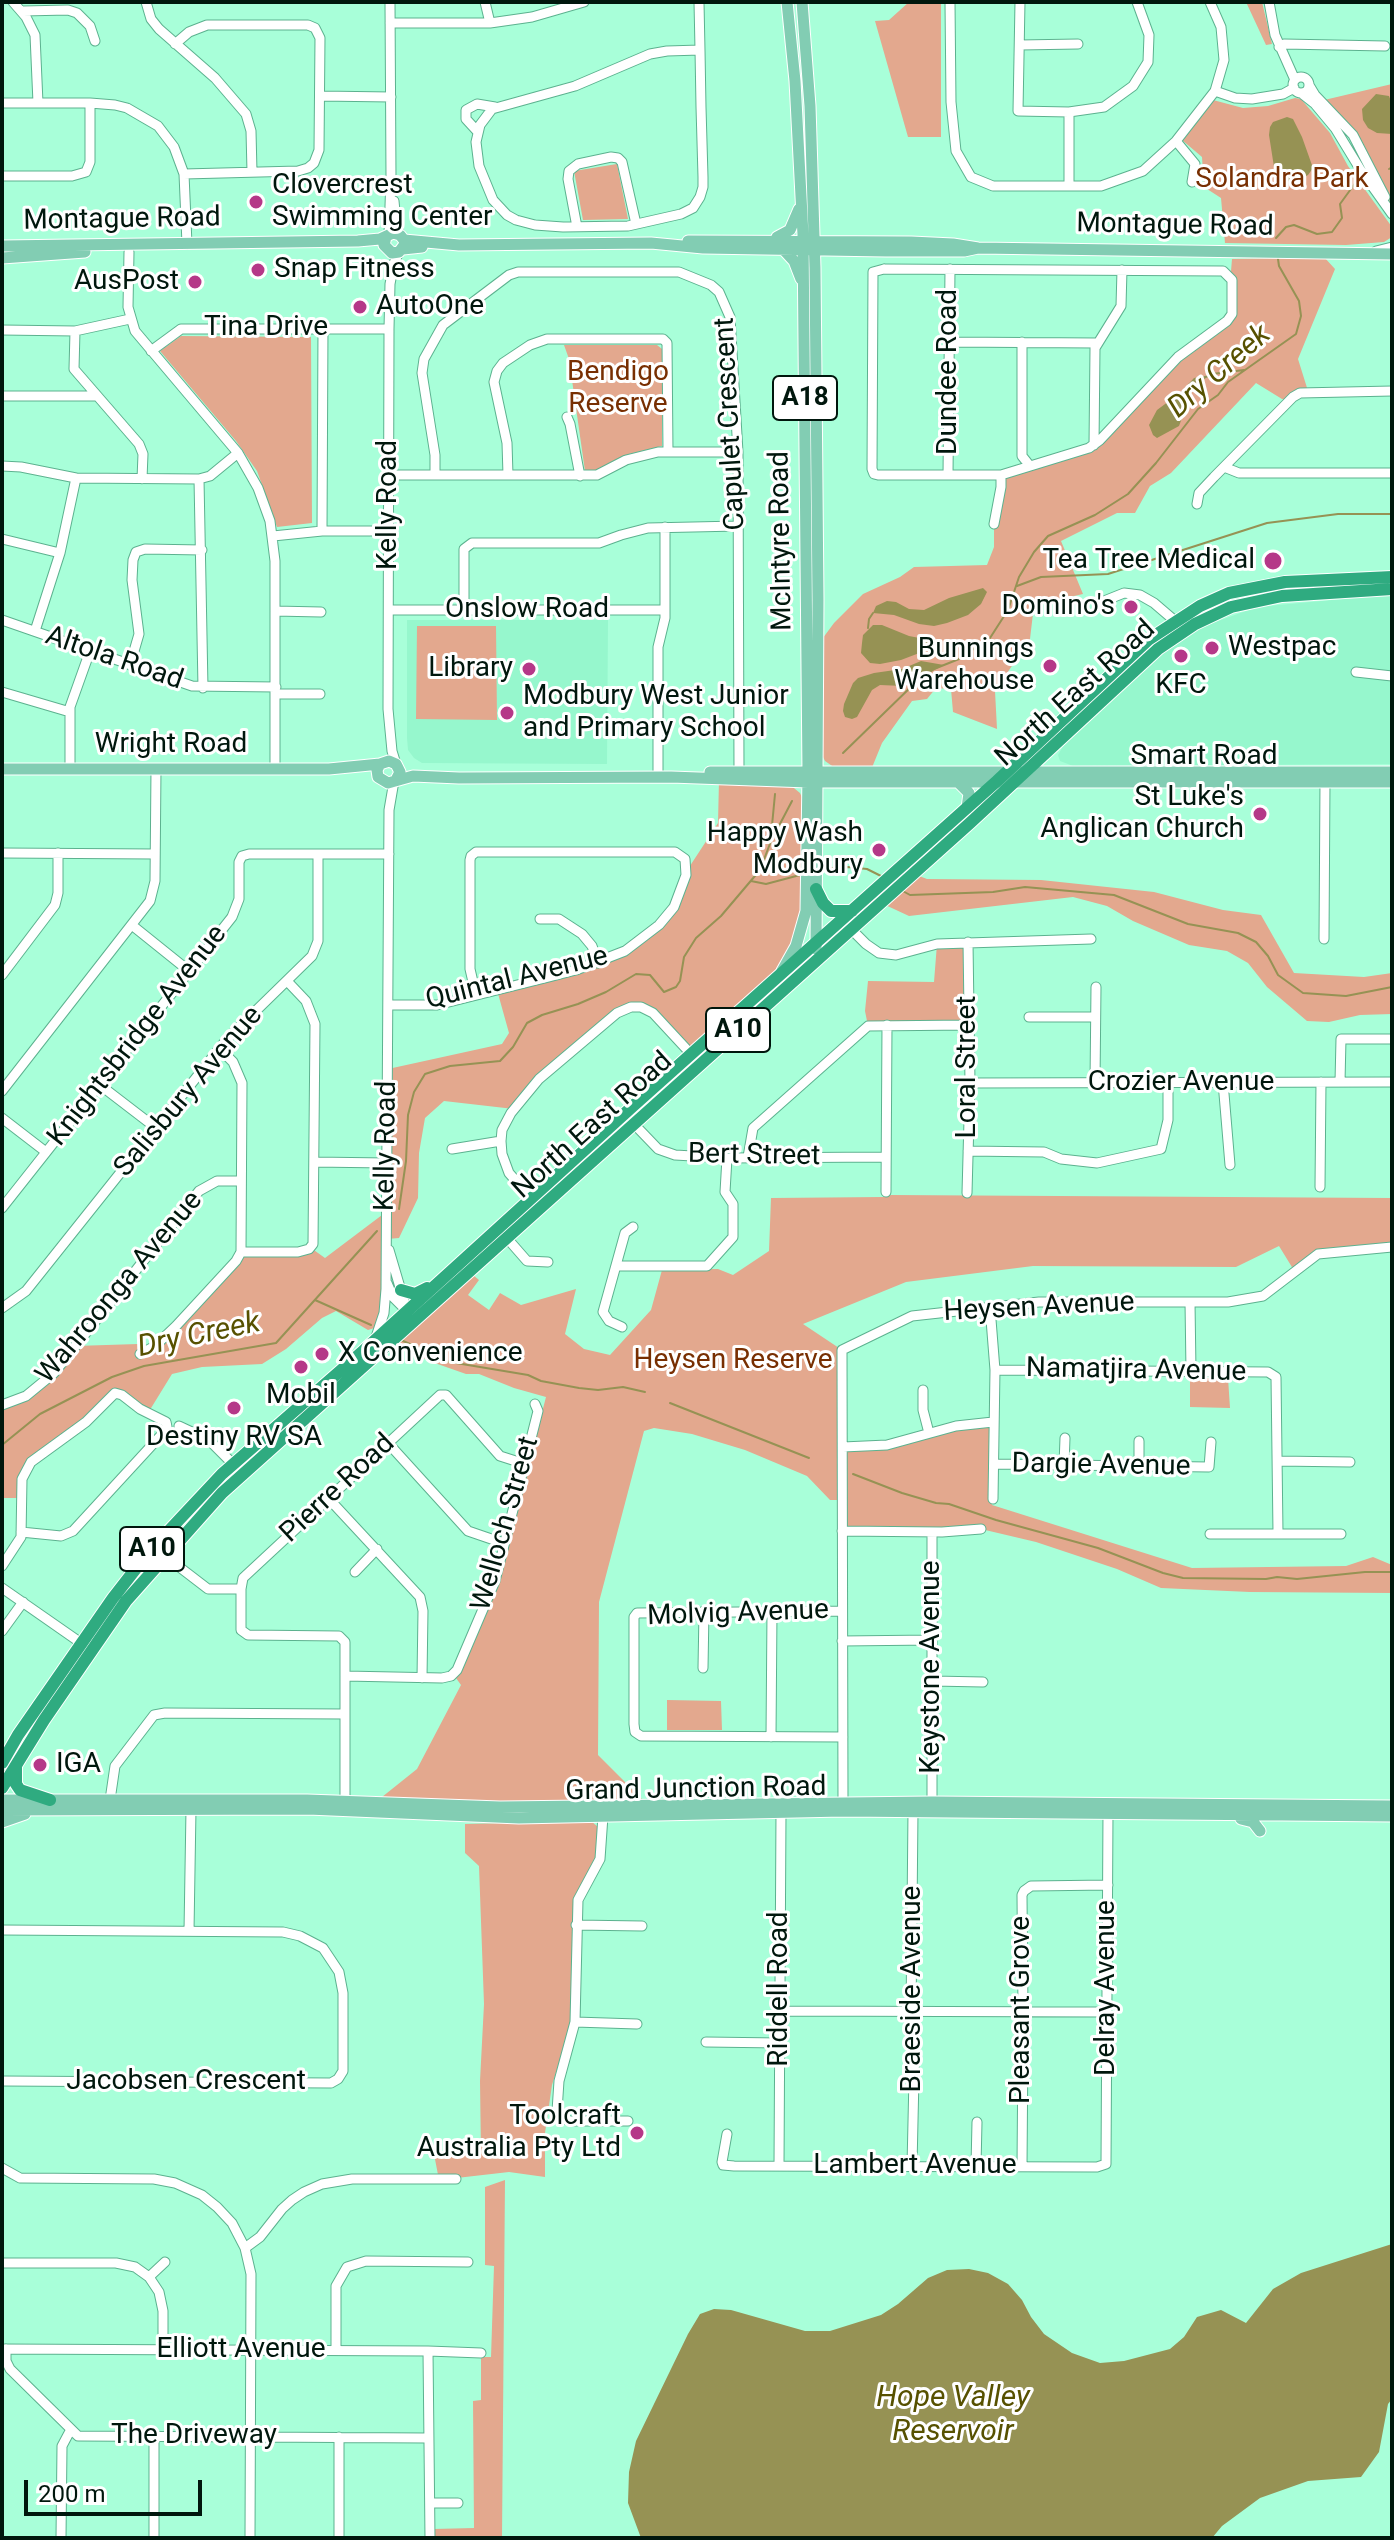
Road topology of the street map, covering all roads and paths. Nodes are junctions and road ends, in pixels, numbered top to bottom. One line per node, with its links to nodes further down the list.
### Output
1 (13, 2): 15 (street)
2 (146, 2): 19 (street)
3 (390, 2): 16 (street, Kelly Road)
4 (485, 2): 17 (street)
5 (584, 2): 14 (street)
6 (699, 2): 24 (street)
7 (787, 2): 41 (main road, McIntyre Road / A18)
8 (802, 2): 42 (main road, McIntyre Road / A18)
9 (950, 2): 40 (street)
10 (1020, 2): 21 (street)
11 (1137, 2): 33 (street)
12 (1210, 2): 26 (street)
13 (1269, 2): 22 (street)
14 (564, 6): 17 (street)
15 (23, 11): 18 (street); 30 (street)
16 (390, 23): 17 (street); 28 (street, Kelly Road)
17 (490, 23)
18 (95, 41)
19 (175, 44): 27 (street); 36 (street)
20 (1078, 44): 21 (street)
21 (1020, 45): 33 (street)
22 (1281, 45): 23 (street); 25 (street)
23 (1385, 46)
24 (700, 50): 32 (street); 44 (street)
25 (1300, 84): 26 (street); 43 (street)
26 (1215, 91): 35 (street)
27 (320, 96): 28 (street); 36 (street)
28 (391, 97): 47 (street, Kelly Road)
29 (2, 103): 30 (street)
30 (38, 103): 31 (street)
31 (90, 103): 37 (street); 38 (street)
32 (495, 107): 34 (street); 34 (street)
33 (1069, 112): 40 (street)
34 (477, 131): 45 (street)
35 (1176, 141): 39 (street); 40 (street)
36 (252, 172): 37 (street)
37 (184, 174): 53 (street)
38 (2, 176)
39 (1192, 182)
40 (1069, 186)
41 (802, 201): 46 (main road); 49 (main road, McIntyre Road / A18)
42 (814, 207): 49 (main road, McIntyre Road / A18); 51 (main road)
43 (1392, 211)
44 (636, 224): 45 (street); 45 (street)
45 (577, 227)
46 (769, 240): 48 (main road, Montague Road); 49 (main road, Montague Road)
47 (394, 243): 48 (main road, Montague Road); 53 (main road, Montague Road); 65 (street, Kelly Road)
48 (651, 243): 55 (main road, Montague Road)
49 (809, 244): 51 (main road, Montague Road); 55 (main road, Montague Road); 58 (main road, McIntyre Road / A18); 62 (main road, McIntyre Road / A18)
50 (2, 246): 54 (main road, Montague Road)
51 (839, 246): 52 (main road, Montague Road); 58 (main road)
52 (918, 246): 56 (main road, Montague Road); 59 (street)
53 (187, 247): 54 (main road, Montague Road)
54 (129, 248): 57 (main road, Montague Road); 63 (street)
55 (782, 248): 62 (main road)
56 (1392, 252)
57 (2, 258)
58 (815, 268): 126 (main road, McIntyre Road / A18)
59 (918, 269): 60 (street, Montague Road); 87 (street, Montague Road)
60 (950, 269): 61 (street, Montague Road); 68 (street, Dundee Road)
61 (1122, 270): 70 (street); 76 (street, Montague Road)
62 (804, 287): 126 (main road, McIntyre Road / A18)
63 (130, 319): 67 (street); 71 (street)
64 (323, 328): 65 (street, Tina Drive); 71 (street, Tina Drive); 97 (street)
65 (389, 329): 84 (street, Kelly Road)
66 (2, 330): 67 (street)
67 (75, 331): 74 (street)
68 (949, 342): 69 (street); 87 (street, Dundee Road)
69 (1022, 342): 70 (street); 81 (street)
70 (1096, 343): 76 (street)
71 (151, 351): 79 (street)
72 (1392, 391): 82 (street)
73 (2, 396): 74 (street)
74 (96, 396): 91 (street)
75 (567, 417): 89 (street)
76 (1094, 445): 81 (street)
77 (668, 451): 78 (street); 86 (street); 89 (street)
78 (738, 452): 85 (street, Capulet Crescent); 95 (street, Capulet Crescent)
79 (238, 453): 92 (street); 99 (street)
80 (2, 466): 90 (street)
81 (1030, 466): 88 (street)
82 (1224, 467): 83 (street); 93 (street)
83 (1392, 473)
84 (389, 475): 85 (street); 98 (street, Kelly Road)
85 (435, 475): 86 (street)
86 (508, 475): 89 (street)
87 (948, 475): 88 (street)
88 (1001, 475): 94 (street)
89 (580, 476)
90 (76, 478): 91 (street); 102 (street)
91 (142, 479): 92 (street)
92 (199, 479): 101 (street)
93 (1197, 504)
94 (994, 524)
95 (738, 526): 96 (street); 135 (street, Capulet Crescent)
96 (665, 527): 107 (street); 108 (street)
97 (322, 531): 98 (street); 99 (street)
98 (389, 531): 106 (street, Kelly Road)
99 (273, 536): 110 (street)
100 (2, 539): 102 (street)
101 (202, 550): 116 (street); 119 (street)
102 (60, 553): 114 (street)
103 (1391, 580): 105 (highway, North East Road / A10); 109 (highway, North East Road / A10)
104 (1104, 601): 113 (street)
105 (1231, 607): 109 (highway); 113 (highway, North East Road / A10)
106 (389, 610): 107 (street, Onslow Road); 124 (street, Kelly Road)
107 (464, 610): 108 (street, Onslow Road)
108 (665, 610): 134 (street)
109 (1193, 610): 113 (highway, North East Road / A10)
110 (275, 611): 111 (street); 120 (street)
111 (321, 612)
112 (2, 620): 114 (street, Altola Road)
113 (1179, 626): 125 (highway, North East Road / A10); 139 (highway, North East Road / A10)
114 (35, 631): 115 (street, Altola Road)
115 (90, 651): 116 (street, Altola Road); 123 (street)
116 (130, 665): 119 (street, Altola Road)
117 (1356, 672): 118 (street)
118 (1388, 673)
119 (203, 688): 120 (street, Altola Road)
120 (276, 690): 122 (street, Altola Road); 131 (street)
121 (2, 692): 123 (street)
122 (320, 694)
123 (70, 712): 129 (street)
124 (390, 727): 127 (street, Kelly Road); 132 (street, Kelly Road)
125 (1055, 745): 133 (main road); 139 (highway, North East Road / A10)
126 (812, 746): 137 (main road); 138 (main road); 140 (main road, McIntyre Road / A18)
127 (397, 765): 132 (main road); 134 (main road); 141 (main road)
128 (2, 769): 129 (main road, Wright Road)
129 (70, 769): 130 (main road, Wright Road)
130 (156, 769): 131 (main road, Wright Road); 151 (street)
131 (275, 769): 132 (main road, Wright Road)
132 (380, 771): 141 (main road); 147 (street, Kelly Road)
133 (1065, 771): 136 (main road, Smart Road); 139 (main road, Smart Road)
134 (658, 772): 135 (main road)
135 (739, 772): 137 (main road)
136 (1392, 772)
137 (773, 773): 140 (main road)
138 (853, 773): 139 (main road); 140 (main road)
139 (1012, 777): 142 (main road, Smart Road); 144 (main road); 146 (highway, North East Road / A10); 154 (highway, North East Road / A10)
140 (813, 778): 143 (main road); 144 (main road); 148 (main road, McIntyre Road / A18); 155 (main road, McIntyre Road / A18)
141 (395, 781): 143 (main road); 147 (street, Kelly Road)
142 (1325, 781): 145 (main road, Smart Road); 161 (street)
143 (784, 782): 148 (main road)
144 (958, 782): 146 (main road)
145 (1392, 782)
146 (967, 808): 154 (highway, North East Road / A10)
147 (389, 810): 153 (street, Kelly Road)
148 (807, 811): 168 (main road, McIntyre Road / A18)
149 (2, 853): 150 (street)
150 (58, 853): 151 (street); 167 (street)
151 (155, 854): 158 (street)
152 (318, 854): 153 (street, Knightsbridge Avenue); 166 (street, Knightsbridge Avenue); 169 (street, Salisbury Avenue)
153 (389, 854): 172 (street, Kelly Road)
154 (893, 884): 156 (highway, North East Road / A10); 159 (highway, North East Road / A10)
155 (816, 889): 156 (highway); 163 (main road, McIntyre Road / A18)
156 (853, 911): 163 (highway, North East Road / A10)
157 (540, 919): 164 (street)
158 (133, 926): 166 (street); 188 (street)
159 (851, 929): 162 (street); 165 (highway, North East Road / A10)
160 (1091, 939): 162 (street)
161 (1324, 939)
162 (968, 942): 176 (street, Loral Street)
163 (817, 943): 165 (main road, McIntyre Road / A18); 168 (highway, North East Road / A10)
164 (598, 963): 171 (street, Quintal Avenue); 171 (street, Quintal Avenue)
165 (810, 966): 191 (highway, North East Road / A10)
166 (189, 971): 187 (street, Knightsbridge Avenue)
167 (2, 975)
168 (777, 978): 179 (highway, North East Road / A10)
169 (287, 981): 178 (street, Salisbury Avenue); 201 (street)
170 (1096, 987): 174 (street)
171 (476, 995): 172 (street, Quintal Avenue)
172 (388, 1005): 202 (street, Kelly Road)
173 (1029, 1017): 174 (street)
174 (1095, 1017): 185 (street)
175 (887, 1025): 176 (street); 198 (street); 199 (street)
176 (969, 1025): 184 (street, Loral Street)
177 (1392, 1039): 182 (street)
178 (219, 1048): 193 (street, Salisbury Avenue); 204 (street)
179 (691, 1054): 189 (highway, North East Road / A10); 194 (street)
180 (1223, 1082): 181 (street, Crozier Avenue); 186 (street, Crozier Avenue); 203 (street)
181 (1321, 1082): 182 (street, Crozier Avenue); 205 (street)
182 (1340, 1082): 183 (street, Crozier Avenue)
183 (1392, 1082)
184 (970, 1083): 185 (street, Crozier Avenue); 196 (street, Loral Street)
185 (1095, 1083): 186 (street, Crozier Avenue)
186 (1168, 1083): 196 (street)
187 (100, 1085): 193 (street); 197 (street, Knightsbridge Avenue)
188 (2, 1091)
189 (633, 1106): 191 (highway); 192 (highway, North East Road / A10)
190 (2, 1118): 197 (street)
191 (633, 1123): 192 (highway); 200 (street, Bert Street); 209 (highway, North East Road / A10)
192 (612, 1125): 208 (highway, North East Road / A10)
193 (156, 1128): 225 (street, Salisbury Avenue)
194 (501, 1141): 195 (street); 208 (street)
195 (452, 1149)
196 (968, 1151): 207 (street, Loral Street)
197 (46, 1152): 210 (street, Knightsbridge Avenue)
198 (748, 1157): 199 (street, Bert Street); 200 (street, Bert Street)
199 (886, 1157): 206 (street)
200 (727, 1158): 218 (street)
201 (314, 1162): 202 (street); 216 (street)
202 (387, 1163): 214 (street, Kelly Road)
203 (1230, 1165)
204 (241, 1181): 216 (street); 235 (street, Wahroonga Avenue)
205 (1320, 1187)
206 (886, 1192)
207 (967, 1193)
208 (531, 1198): 209 (highway); 211 (highway); 220 (highway, North East Road / A10)
209 (548, 1199): 211 (highway, North East Road / A10)
210 (2, 1208)
211 (531, 1215): 213 (highway, North East Road / A10)
212 (633, 1227): 218 (street)
213 (506, 1237): 217 (street); 223 (highway, North East Road / A10)
214 (387, 1243): 219 (street, Kelly Road); 221 (street, Kelly Road)
215 (1392, 1247): 222 (street, Heysen Avenue)
216 (241, 1252): 230 (street)
217 (548, 1262)
218 (616, 1266): 227 (street)
219 (385, 1276): 226 (street); 229 (street, Kelly Road)
220 (438, 1284): 221 (highway); 226 (highway, North East Road / A10)
221 (401, 1290): 226 (street, Kelly Road)
222 (1190, 1302): 224 (street, Heysen Avenue); 232 (street)
223 (431, 1306): 226 (highway); 228 (highway, North East Road / A10)
224 (990, 1307): 231 (street); 243 (street, Heysen Avenue)
225 (2, 1308)
226 (407, 1311): 228 (highway); 229 (highway, North East Road / A10)
227 (622, 1327)
228 (402, 1331): 247 (highway, North East Road / A10)
229 (374, 1340): 246 (highway, North East Road / A10)
230 (140, 1354)
231 (995, 1370): 232 (street, Namatjira Avenue); 236 (street)
232 (1191, 1371): 244 (street, Namatjira Avenue)
233 (923, 1390): 238 (street)
234 (535, 1404): 248 (street, Welloch Street)
235 (2, 1405)
236 (993, 1422): 238 (street); 249 (street)
237 (179, 1426): 246 (street)
238 (929, 1433): 243 (street)
239 (1065, 1438): 250 (street)
240 (1139, 1441): 251 (street)
241 (1211, 1442): 251 (street, Dargie Avenue)
242 (388, 1443): 248 (street, Pierre Road); 253 (street, Pierre Road); 262 (street)
243 (843, 1447): 256 (street, Heysen Avenue)
244 (1278, 1461): 245 (street); 259 (street)
245 (1350, 1462)
246 (233, 1464): 247 (highway); 252 (highway); 277 (highway, North East Road / A10)
247 (252, 1464): 252 (highway, North East Road / A10)
248 (525, 1464): 262 (street, Welloch Street)
249 (994, 1464): 250 (street, Dargie Avenue); 254 (street)
250 (1064, 1465): 251 (street, Dargie Avenue)
251 (1139, 1466)
252 (233, 1482): 264 (highway, North East Road / A10)
253 (329, 1499): 263 (street); 268 (street, Pierre Road)
254 (993, 1499)
255 (981, 1529): 258 (street)
256 (842, 1531): 258 (street); 272 (street, Heysen Avenue)
257 (21, 1532): 257 (street); 265 (street)
258 (932, 1532): 275 (street, Keystone Avenue)
259 (1278, 1533): 260 (street); 261 (street)
260 (1210, 1534)
261 (1341, 1534)
262 (503, 1543): 281 (street, Welloch Street)
263 (377, 1549): 266 (street); 281 (street)
264 (165, 1556): 268 (street); 274 (highway, North East Road / A10)
265 (2, 1566)
266 (355, 1572)
267 (2, 1588): 269 (street)
268 (241, 1589): 280 (street)
269 (23, 1602): 273 (street); 277 (street)
270 (704, 1611): 271 (street, Molvig Avenue); 279 (street); 285 (street, Molvig Avenue)
271 (772, 1611): 272 (street, Molvig Avenue); 285 (street)
272 (842, 1611): 276 (street, Heysen Avenue)
273 (2, 1631)
274 (100, 1637): 277 (highway); 278 (highway, North East Road / A10)
275 (932, 1640): 276 (street); 282 (street, Keystone Avenue)
276 (842, 1641): 286 (street, Heysen Avenue)
277 (81, 1643): 278 (highway); 287 (highway, North East Road / A10)
278 (84, 1660): 288 (highway, North East Road / A10)
279 (703, 1668)
280 (345, 1676): 281 (street, Welloch Street); 284 (street)
281 (422, 1678)
282 (933, 1681): 283 (street); 292 (street, Keystone Avenue)
283 (983, 1682)
284 (345, 1714): 296 (street); 298 (street)
285 (771, 1737): 286 (street)
286 (843, 1737): 301 (street, Heysen Avenue)
287 (2, 1763)
288 (17, 1764): 289 (highway, North East Road / A10); 291 (highway)
289 (2, 1788)
290 (2, 1800): 291 (main road, Grand Junction Road)
291 (50, 1800): 296 (main road, Grand Junction Road)
292 (932, 1802): 293 (main road, Grand Junction Road); 299 (main road, Grand Junction Road)
293 (1024, 1803): 302 (main road, Grand Junction Road); 308 (main road)
294 (191, 1804): 296 (main road, Grand Junction Road); 298 (main road, Grand Junction Road); 318 (street)
295 (1392, 1804): 303 (main road, Grand Junction Road)
296 (110, 1805): 306 (main road, Grand Junction Road)
297 (432, 1805): 298 (main road, Grand Junction Road); 307 (main road, Grand Junction Road); 310 (main road)
298 (344, 1806): 310 (main road, Grand Junction Road)
299 (913, 1806): 301 (main road, Grand Junction Road); 308 (main road, Grand Junction Road); 320 (street, Braeside Avenue)
300 (781, 1807): 301 (main road, Grand Junction Road); 305 (main road, Grand Junction Road); 319 (street, Riddell Road)
301 (843, 1807)
302 (1108, 1807): 303 (main road, Grand Junction Road); 308 (main road, Grand Junction Road); 309 (main road, Grand Junction Road); 314 (street, Delray Avenue)
303 (1266, 1809): 309 (main road, Grand Junction Road); 311 (main road, Grand Junction Road)
304 (2, 1810): 306 (main road, Grand Junction Road)
305 (602, 1810): 307 (main road, Grand Junction Road); 315 (street)
306 (37, 1811): 312 (main road)
307 (500, 1812): 310 (main road, Grand Junction Road)
308 (1060, 1812)
309 (1218, 1813): 313 (main road)
310 (450, 1816)
311 (1392, 1816)
312 (2, 1822)
313 (1260, 1831)
314 (1108, 1885): 321 (street, Pleasant Grove); 322 (street, Delray Avenue)
315 (576, 1925): 316 (street); 323 (street)
316 (642, 1926)
317 (2, 1930): 318 (street, Jacobsen Crescent)
318 (189, 1931): 327 (street, Jacobsen Crescent)
319 (780, 2011): 320 (street); 326 (street, Riddell Road)
320 (912, 2011): 321 (street); 333 (street, Braeside Avenue)
321 (1023, 2011): 322 (street); 335 (street, Pleasant Grove)
322 (1107, 2012): 331 (street, Delray Avenue)
323 (575, 2022): 324 (street); 328 (street)
324 (637, 2024)
325 (706, 2042): 326 (street)
326 (780, 2043): 332 (street, Riddell Road)
327 (2, 2081)
328 (628, 2121)
329 (977, 2122): 334 (street)
330 (727, 2134): 332 (street, Lambert Avenue)
331 (1106, 2164): 335 (street, Lambert Avenue)
332 (779, 2165): 333 (street, Lambert Avenue)
333 (912, 2166): 334 (street, Lambert Avenue)
334 (976, 2166): 335 (street, Lambert Avenue)
335 (1022, 2167)
336 (2, 2168): 338 (street)
337 (456, 2179): 338 (street)
338 (245, 2248): 345 (street)
339 (165, 2262): 342 (street)
340 (468, 2262): 346 (street)
341 (2, 2263): 342 (street)
342 (149, 2277): 344 (street)
343 (4, 2349): 344 (street, Elliott Avenue); 349 (street, The Driveway)
344 (163, 2350): 345 (street, Elliott Avenue)
345 (251, 2350): 346 (street, Elliott Avenue); 350 (street)
346 (336, 2350): 347 (street, Elliott Avenue)
347 (428, 2351): 348 (street, Elliott Avenue); 353 (street)
348 (481, 2353)
349 (70, 2431): 351 (street, The Driveway); 356 (street)
350 (251, 2436): 351 (street, The Driveway); 352 (street, The Driveway); 358 (street)
351 (154, 2437): 357 (street)
352 (339, 2437): 353 (street, The Driveway); 359 (street)
353 (427, 2438): 354 (street)
354 (430, 2503): 355 (street); 360 (street)
355 (458, 2503)
356 (61, 2538)
357 (154, 2538)
358 (250, 2538)
359 (339, 2538)
360 (430, 2538)

